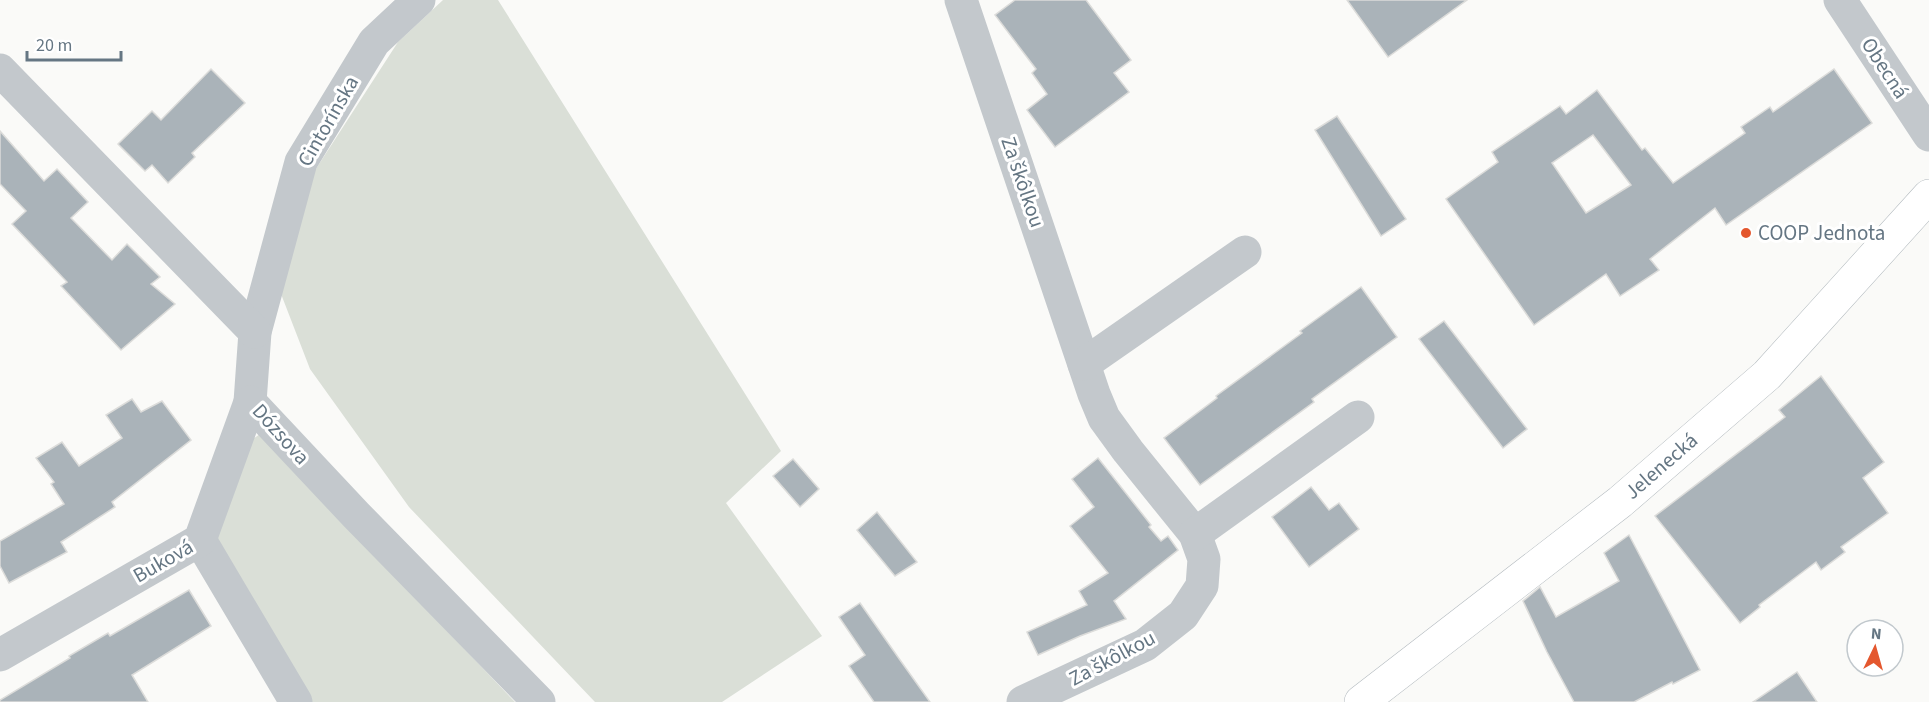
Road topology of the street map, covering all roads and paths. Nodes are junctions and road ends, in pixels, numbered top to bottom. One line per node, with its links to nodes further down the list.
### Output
1 (419, 0): 8 (street, Cintorínska)
2 (961, 0): 9 (street, Za škôlkou)
3 (1840, 0): 5 (street, Obecná)
4 (0, 70): 8 (street)
5 (1929, 135)
6 (1929, 196): 18 (street, Jelenecká)
7 (1245, 252): 9 (street)
8 (255, 332): 10 (street, Dózsova)
9 (1084, 364): 12 (street, Za škôlkou)
10 (250, 402): 13 (street, Buková); 16 (street, Dózsova)
11 (1358, 417): 12 (street)
12 (1196, 534): 17 (street, Za škôlkou)
13 (200, 540): 14 (street, Buková); 15 (street)
14 (0, 655)
15 (296, 702)
16 (539, 702)
17 (1023, 702)
18 (1361, 702)

